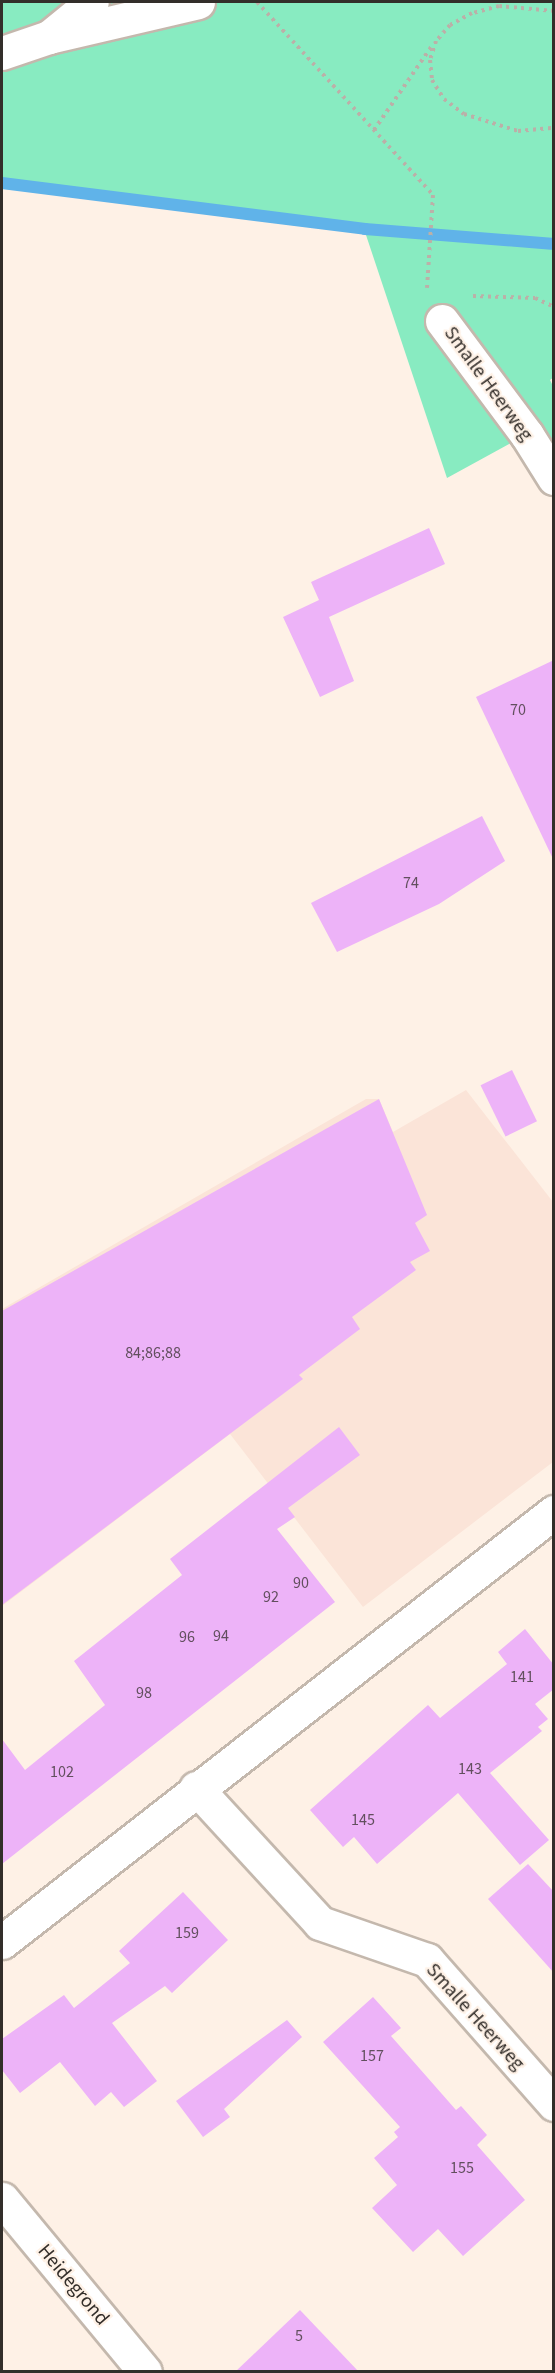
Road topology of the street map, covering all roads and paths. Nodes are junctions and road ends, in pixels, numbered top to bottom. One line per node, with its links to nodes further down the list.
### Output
1 (92, 2): 5 (street)
2 (198, 2): 5 (street)
3 (257, 2): 9 (path)
4 (554, 11): 6 (path)
5 (50, 37): 7 (street)
6 (436, 41): 8 (path); 9 (path)
7 (2, 53)
8 (554, 128)
9 (374, 130): 10 (path)
10 (427, 247)
11 (463, 297): 12 (path)
12 (554, 307)
13 (442, 321): 14 (street, Smalle Heerweg)
14 (554, 478)
15 (554, 1512): 16 (street)
16 (196, 1788): 17 (street); 18 (street, Smalle Heerweg)
17 (2, 1942)
18 (554, 2104)
19 (2, 2199): 20 (street, Heidegrond)
20 (145, 2372)

